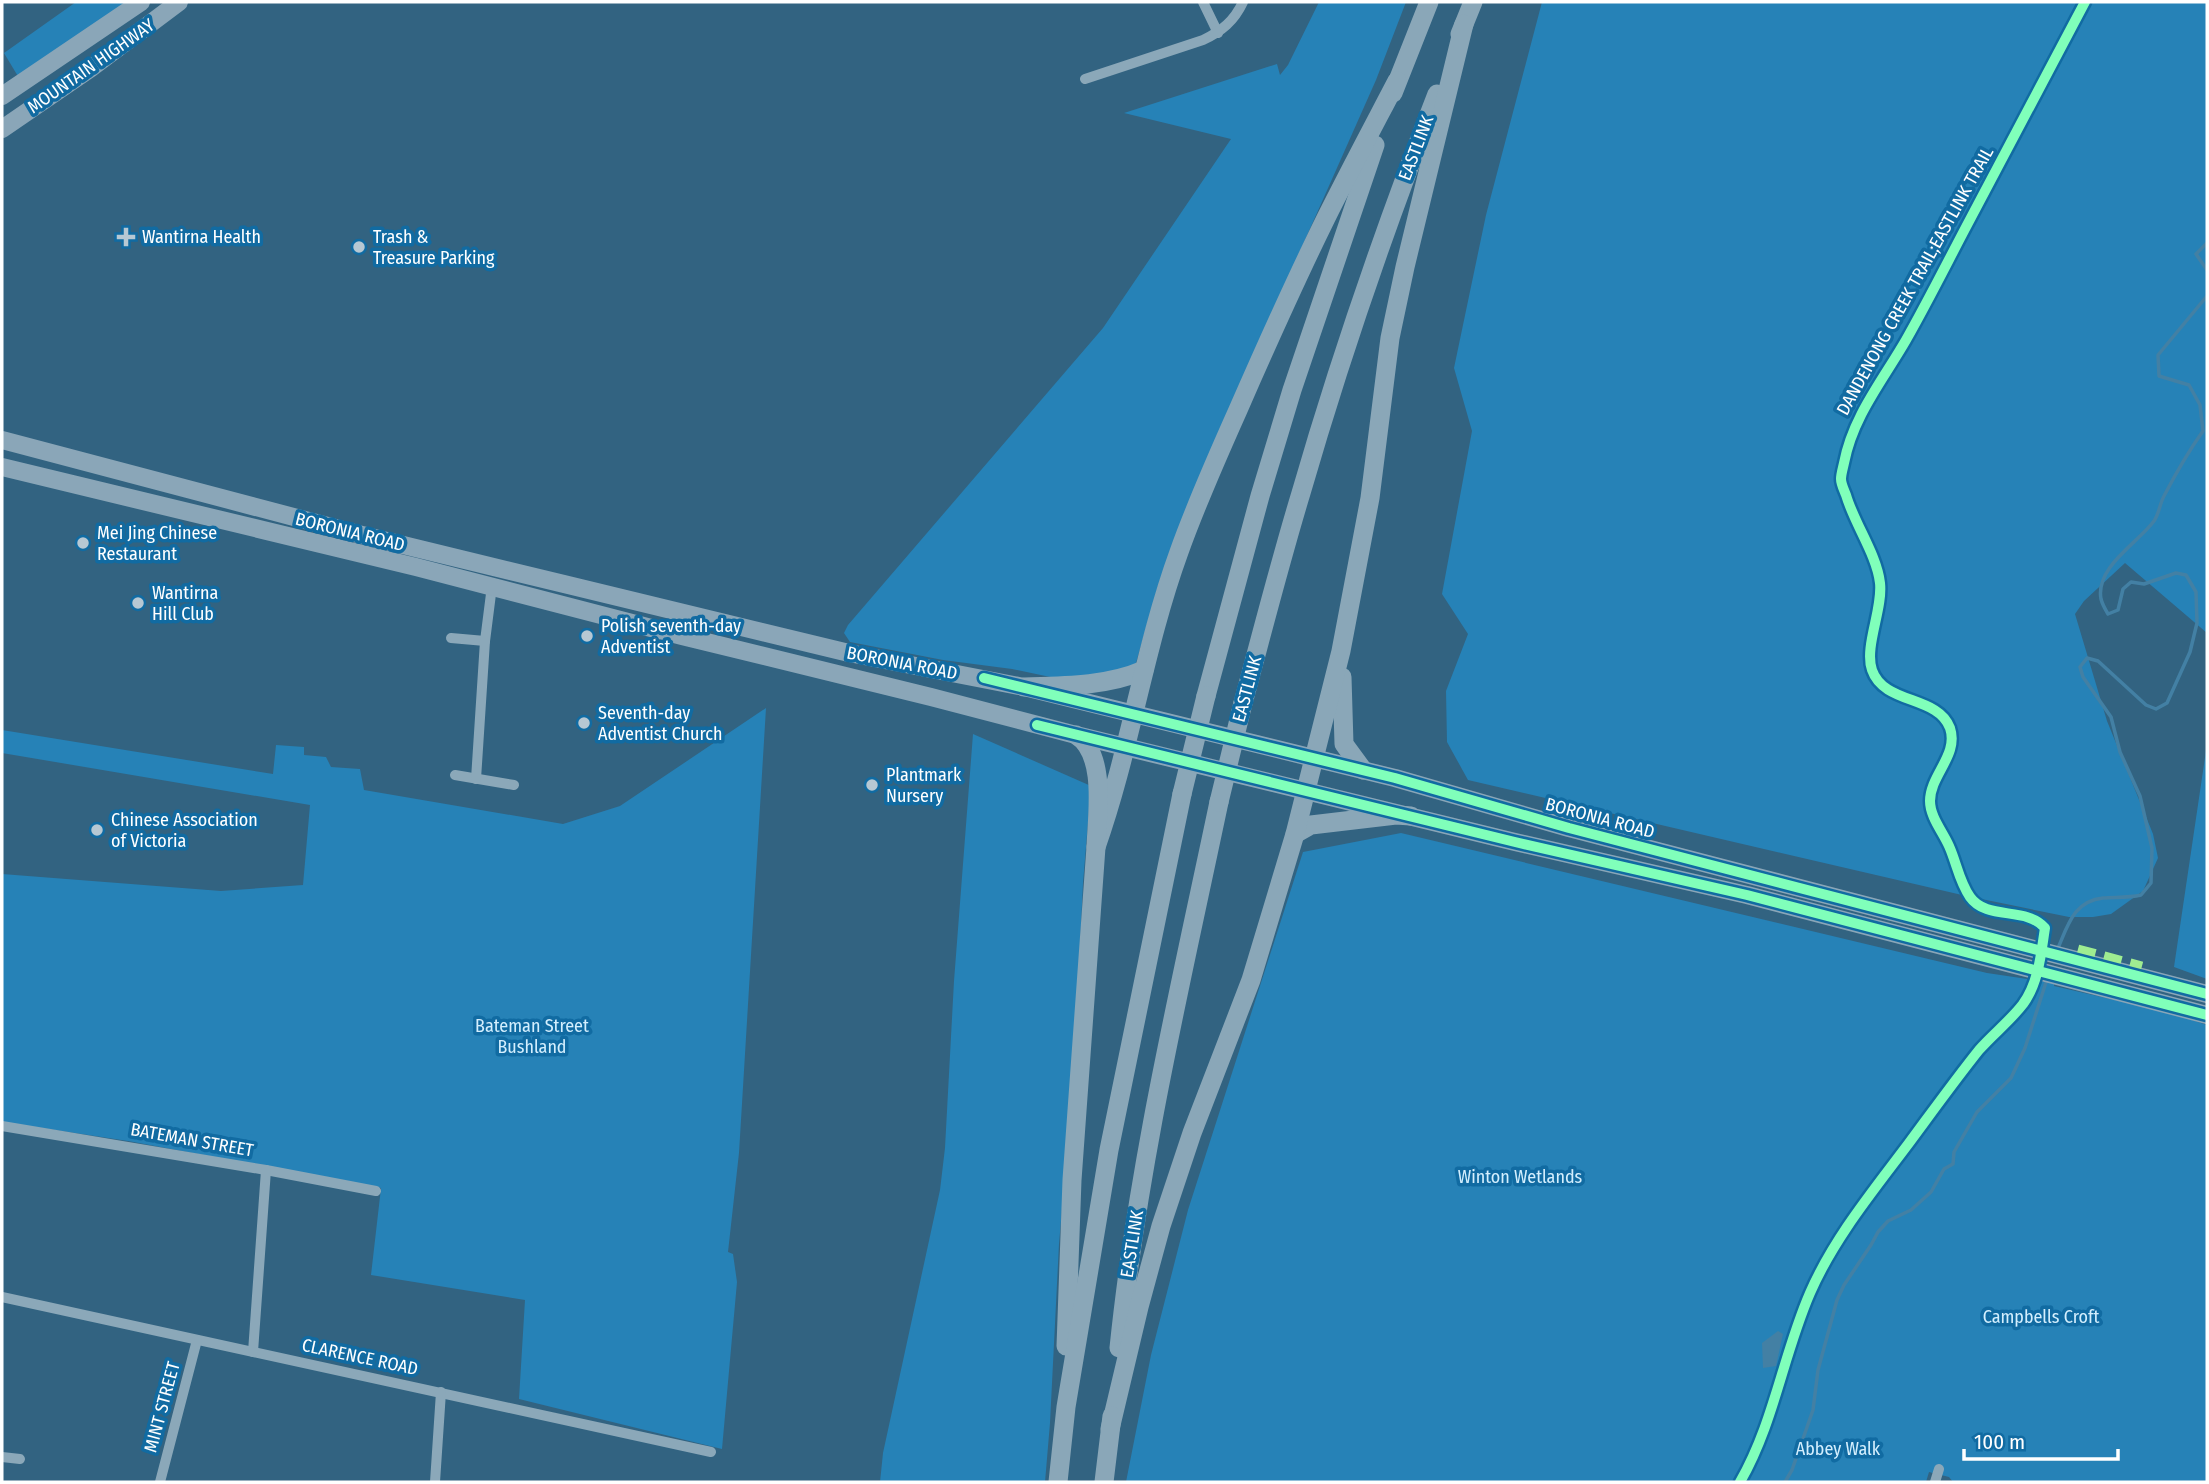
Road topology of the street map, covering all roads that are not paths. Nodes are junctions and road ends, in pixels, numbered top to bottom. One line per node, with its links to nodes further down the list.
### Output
1 (141, 2): 11 (main road, MOUNTAIN HIGHWAY)
2 (179, 2): 12 (main road, MOUNTAIN HIGHWAY)
3 (1203, 2): 8 (street)
4 (1243, 2): 8 (street)
5 (1429, 2): 10 (highway)
6 (1473, 2): 7 (highway, EASTLINK)
7 (1464, 24): 23 (highway); 53 (highway, EASTLINK, bridge)
8 (1218, 33): 9 (street)
9 (1085, 79)
10 (1397, 81): 25 (highway); 52 (highway, bridge)
11 (2, 96)
12 (2, 129)
13 (2, 440): 15 (main road, BORONIA ROAD)
14 (2, 467): 16 (main road, BORONIA ROAD)
15 (134, 474): 16 (main road); 18 (main road, BORONIA ROAD)
16 (127, 497): 17 (main road, BORONIA ROAD)
17 (492, 586): 19 (main road, BORONIA ROAD); 21 (street)
18 (676, 611): 19 (main road); 22 (main road, BORONIA ROAD)
19 (682, 636): 26 (main road, BORONIA ROAD)
20 (451, 638): 21 (street)
21 (485, 641): 35 (street)
22 (831, 648): 24 (main road, BORONIA ROAD); 26 (main road)
23 (1341, 651): 32 (highway); 33 (highway)
24 (924, 668): 27 (main road, BORONIA ROAD); 28 (main road)
25 (1144, 670): 27 (highway); 29 (highway)
26 (825, 671): 28 (main road, BORONIA ROAD)
27 (1024, 687): 29 (main road, BORONIA ROAD)
28 (950, 702): 30 (main road, BORONIA ROAD)
29 (1133, 713): 31 (highway); 32 (main road, BORONIA ROAD)
30 (1076, 735): 31 (main road, BORONIA ROAD); 40 (highway)
31 (1125, 747): 37 (main road, BORONIA ROAD); 40 (highway)
32 (1314, 758): 33 (main road, BORONIA ROAD); 37 (highway)
33 (1363, 770): 41 (main road, BORONIA ROAD)
34 (455, 775): 35 (street)
35 (476, 779): 36 (street)
36 (514, 785)
37 (1306, 791): 38 (main road, BORONIA ROAD); 39 (highway)
38 (1411, 816): 39 (highway); 42 (main road, BORONIA ROAD)
39 (1295, 834): 53 (highway)
40 (1096, 847): 52 (highway)
41 (1752, 877): 42 (main road); 43 (main road, BORONIA ROAD)
42 (1747, 895): 44 (main road, BORONIA ROAD)
43 (2207, 994)
44 (2207, 1015)
45 (2, 1126): 46 (street, BATEMAN STREET)
46 (266, 1170): 47 (street, BATEMAN STREET); 50 (street)
47 (376, 1191)
48 (2, 1297): 49 (street, CLARENCE ROAD)
49 (197, 1340): 50 (street, CLARENCE ROAD); 58 (street, MINT STREET)
50 (253, 1352): 51 (street, CLARENCE ROAD)
51 (441, 1392): 54 (street, CLARENCE ROAD); 59 (street)
52 (1066, 1406): 60 (highway)
53 (1110, 1429): 61 (highway, EASTLINK)
54 (711, 1452)
55 (2, 1457): 56 (street)
56 (20, 1459)
57 (1939, 1469): 62 (street)
58 (160, 1482)
59 (435, 1482)
60 (1058, 1482)
61 (1104, 1482)
62 (1935, 1482)

